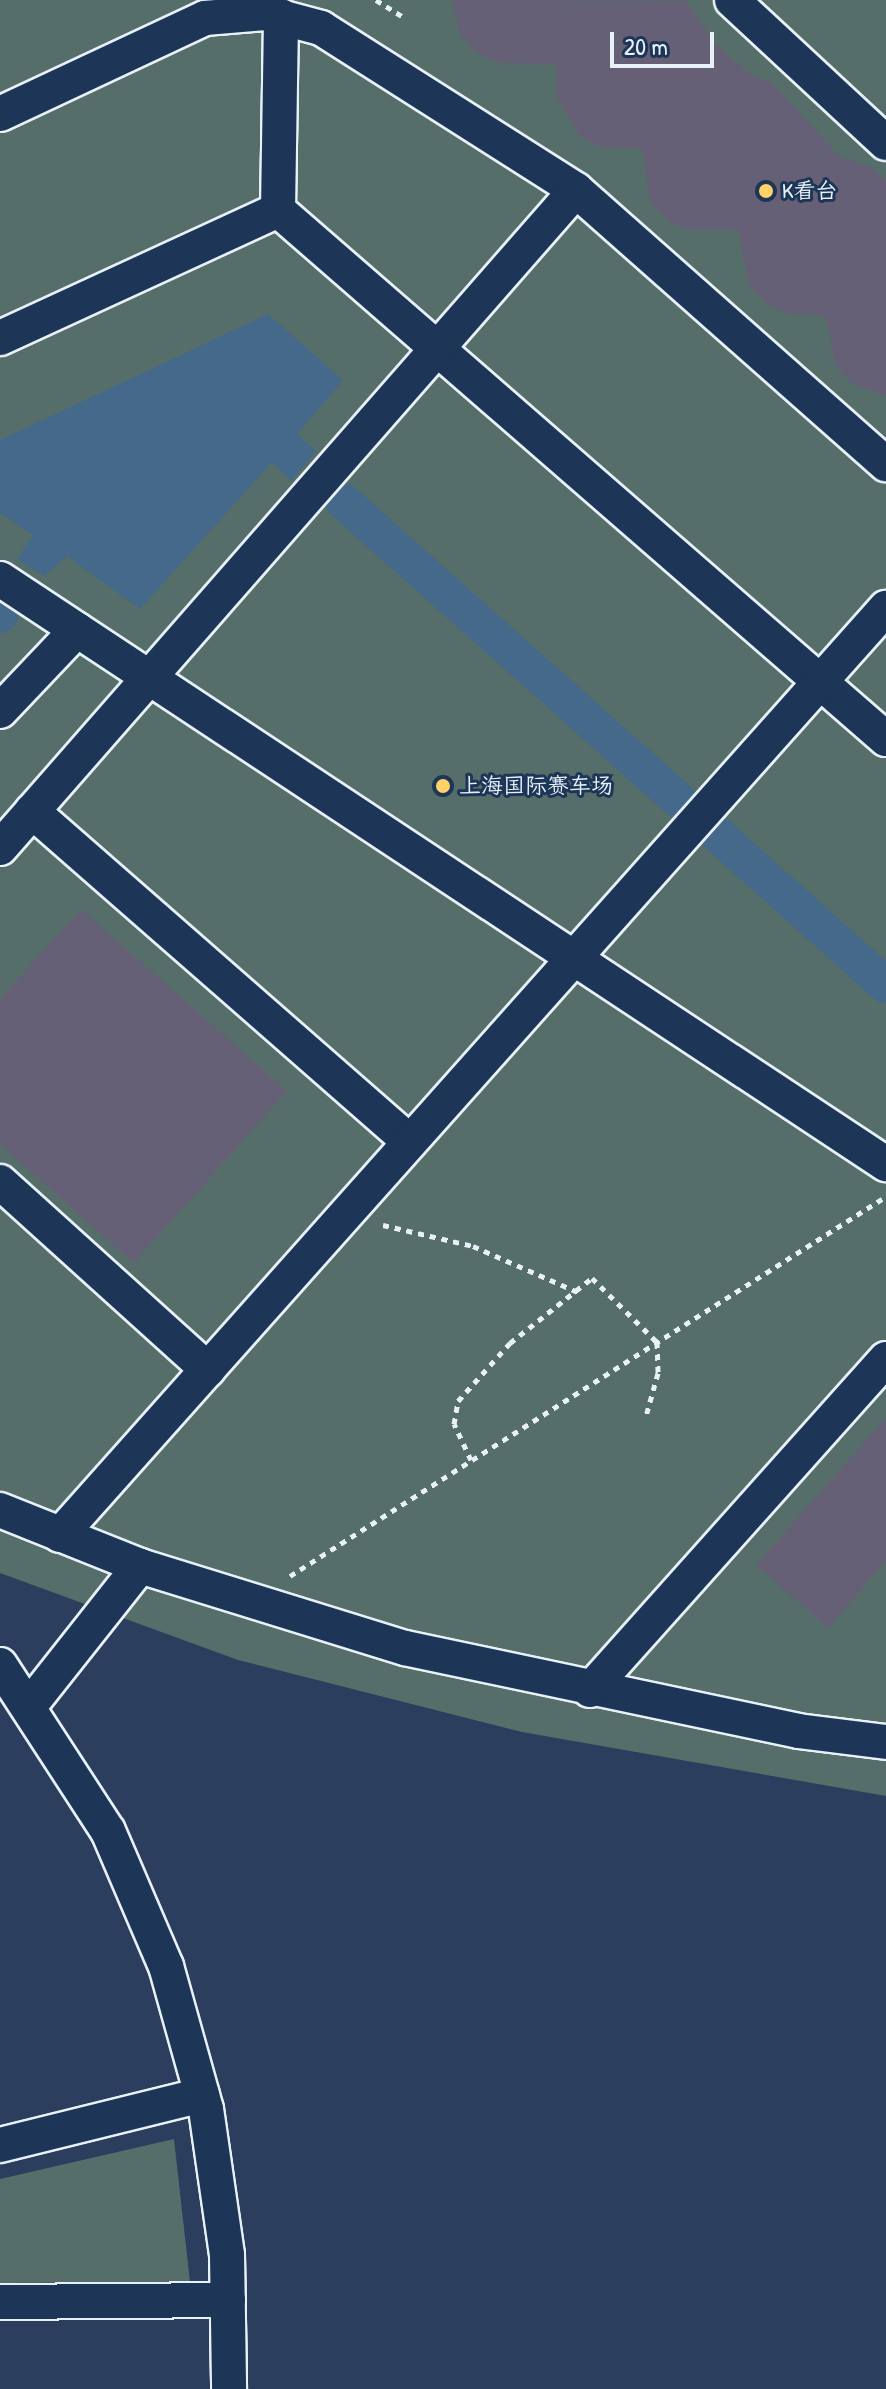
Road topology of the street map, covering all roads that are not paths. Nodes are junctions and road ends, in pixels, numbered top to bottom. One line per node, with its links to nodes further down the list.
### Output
1 (732, 0): 4 (street)
2 (281, 16): 3 (street); 5 (street); 6 (street)
3 (0, 114)
4 (886, 143)
5 (576, 190): 8 (street); 9 (street)
6 (278, 210): 7 (street); 8 (street)
7 (1, 335)
8 (439, 347): 13 (street); 14 (street)
9 (886, 464)
10 (0, 579): 12 (street)
11 (886, 608): 14 (street)
12 (77, 630): 13 (street); 15 (street)
13 (150, 678): 17 (street); 19 (street)
14 (821, 682): 16 (street); 19 (street)
15 (0, 711)
16 (886, 739)
17 (32, 811): 18 (street); 20 (street)
18 (0, 848)
19 (574, 958): 20 (street); 21 (street)
20 (410, 1142): 24 (street)
21 (886, 1164)
22 (0, 1182): 24 (street)
23 (886, 1359): 29 (street)
24 (208, 1370): 26 (street)
25 (0, 1510): 26 (street)
26 (60, 1535): 27 (street)
27 (140, 1566): 29 (street); 30 (street)
28 (0, 1665): 30 (street)
29 (590, 1690): 31 (street)
30 (31, 1704): 32 (street)
31 (886, 1742)
32 (202, 2095): 33 (street); 34 (street)
33 (0, 2145)
34 (228, 2300): 35 (street); 36 (street)
35 (0, 2302)
36 (229, 2389)

